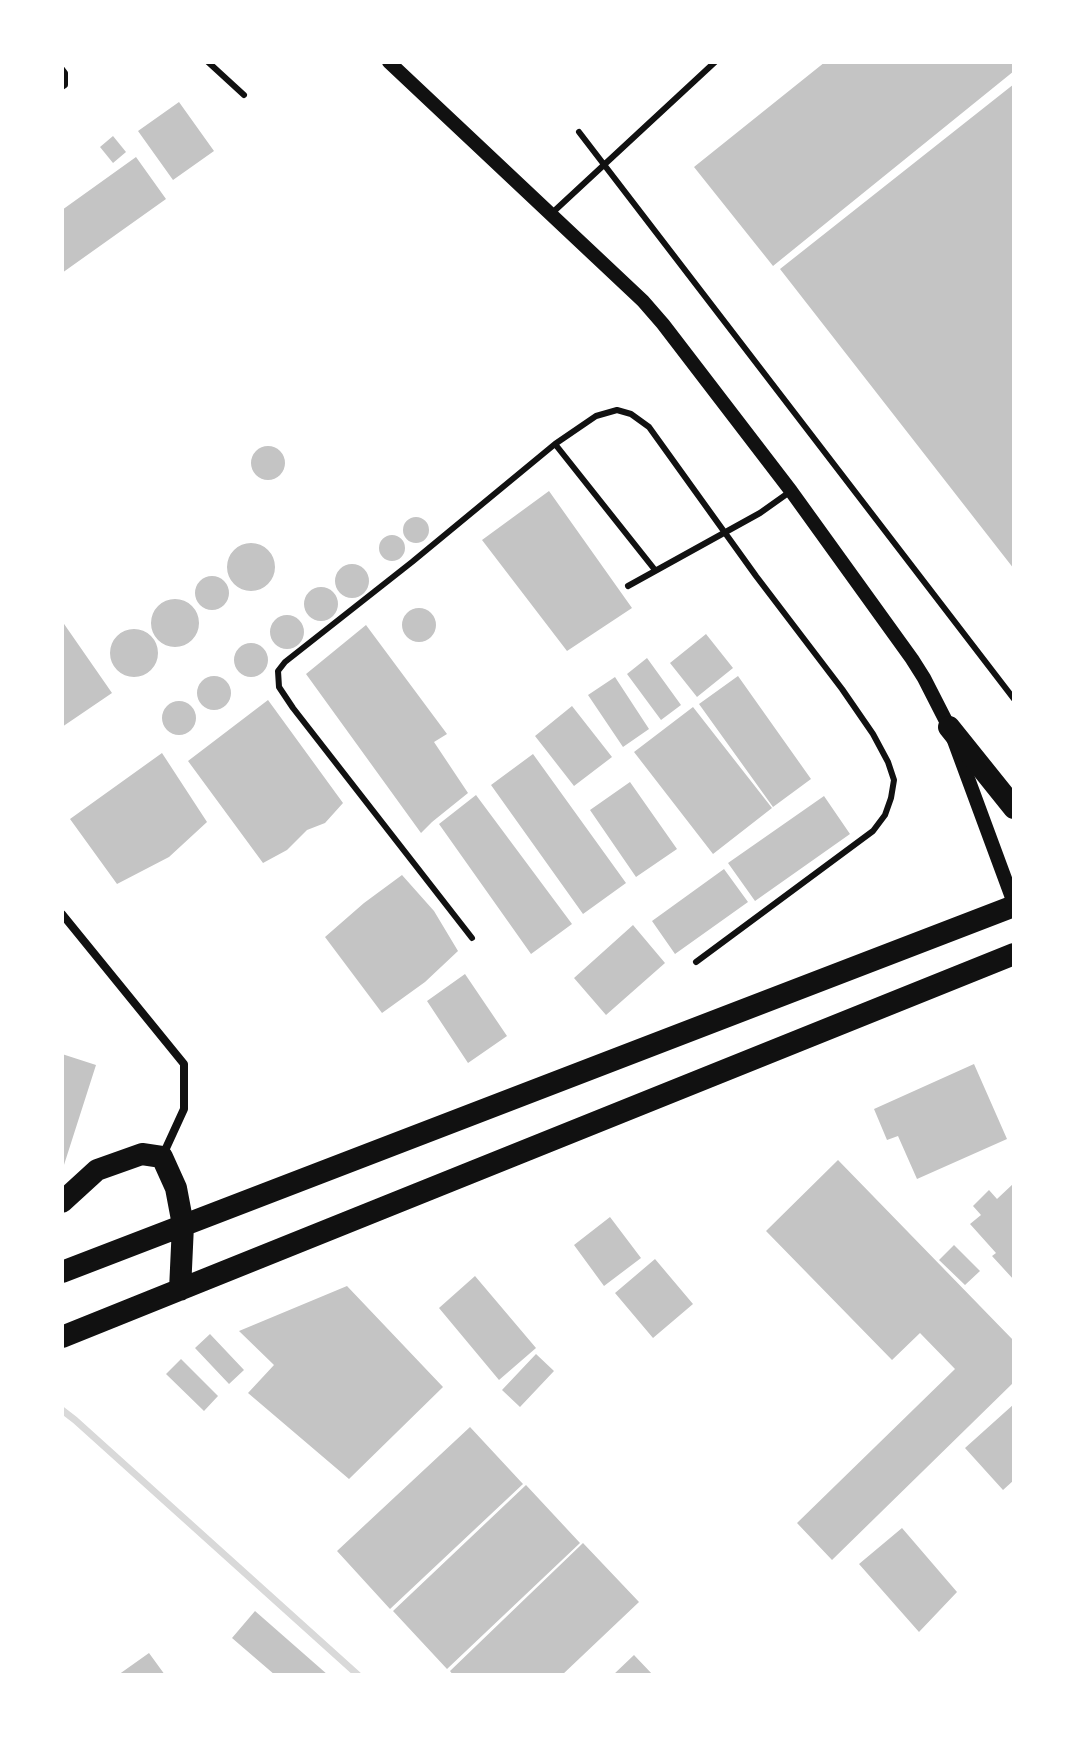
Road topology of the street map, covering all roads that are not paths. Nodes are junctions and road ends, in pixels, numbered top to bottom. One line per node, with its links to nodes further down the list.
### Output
1 (208, 62): 6 (lane)
2 (389, 62): 9 (street)
3 (715, 62): 8 (lane)
4 (62, 69): 5 (lane)
5 (62, 87)
6 (244, 95)
7 (579, 132): 8 (lane)
8 (604, 166): 9 (lane); 15 (lane)
9 (551, 214): 11 (street)
10 (555, 444): 12 (lane); 13 (lane); 20 (lane)
11 (791, 491): 12 (lane); 16 (street)
12 (724, 532): 13 (lane); 22 (lane)
13 (655, 570): 14 (lane)
14 (628, 586)
15 (1014, 699)
16 (949, 727): 17 (highway); 18 (street)
17 (1014, 808)
18 (1014, 904): 25 (highway)
19 (62, 914): 23 (street)
20 (472, 938)
21 (1014, 954): 27 (highway)
22 (696, 962)
23 (162, 1157): 24 (highway); 25 (highway)
24 (62, 1202)
25 (183, 1225): 26 (highway); 27 (highway)
26 (62, 1272)
27 (180, 1290): 28 (highway)
28 (62, 1337)

